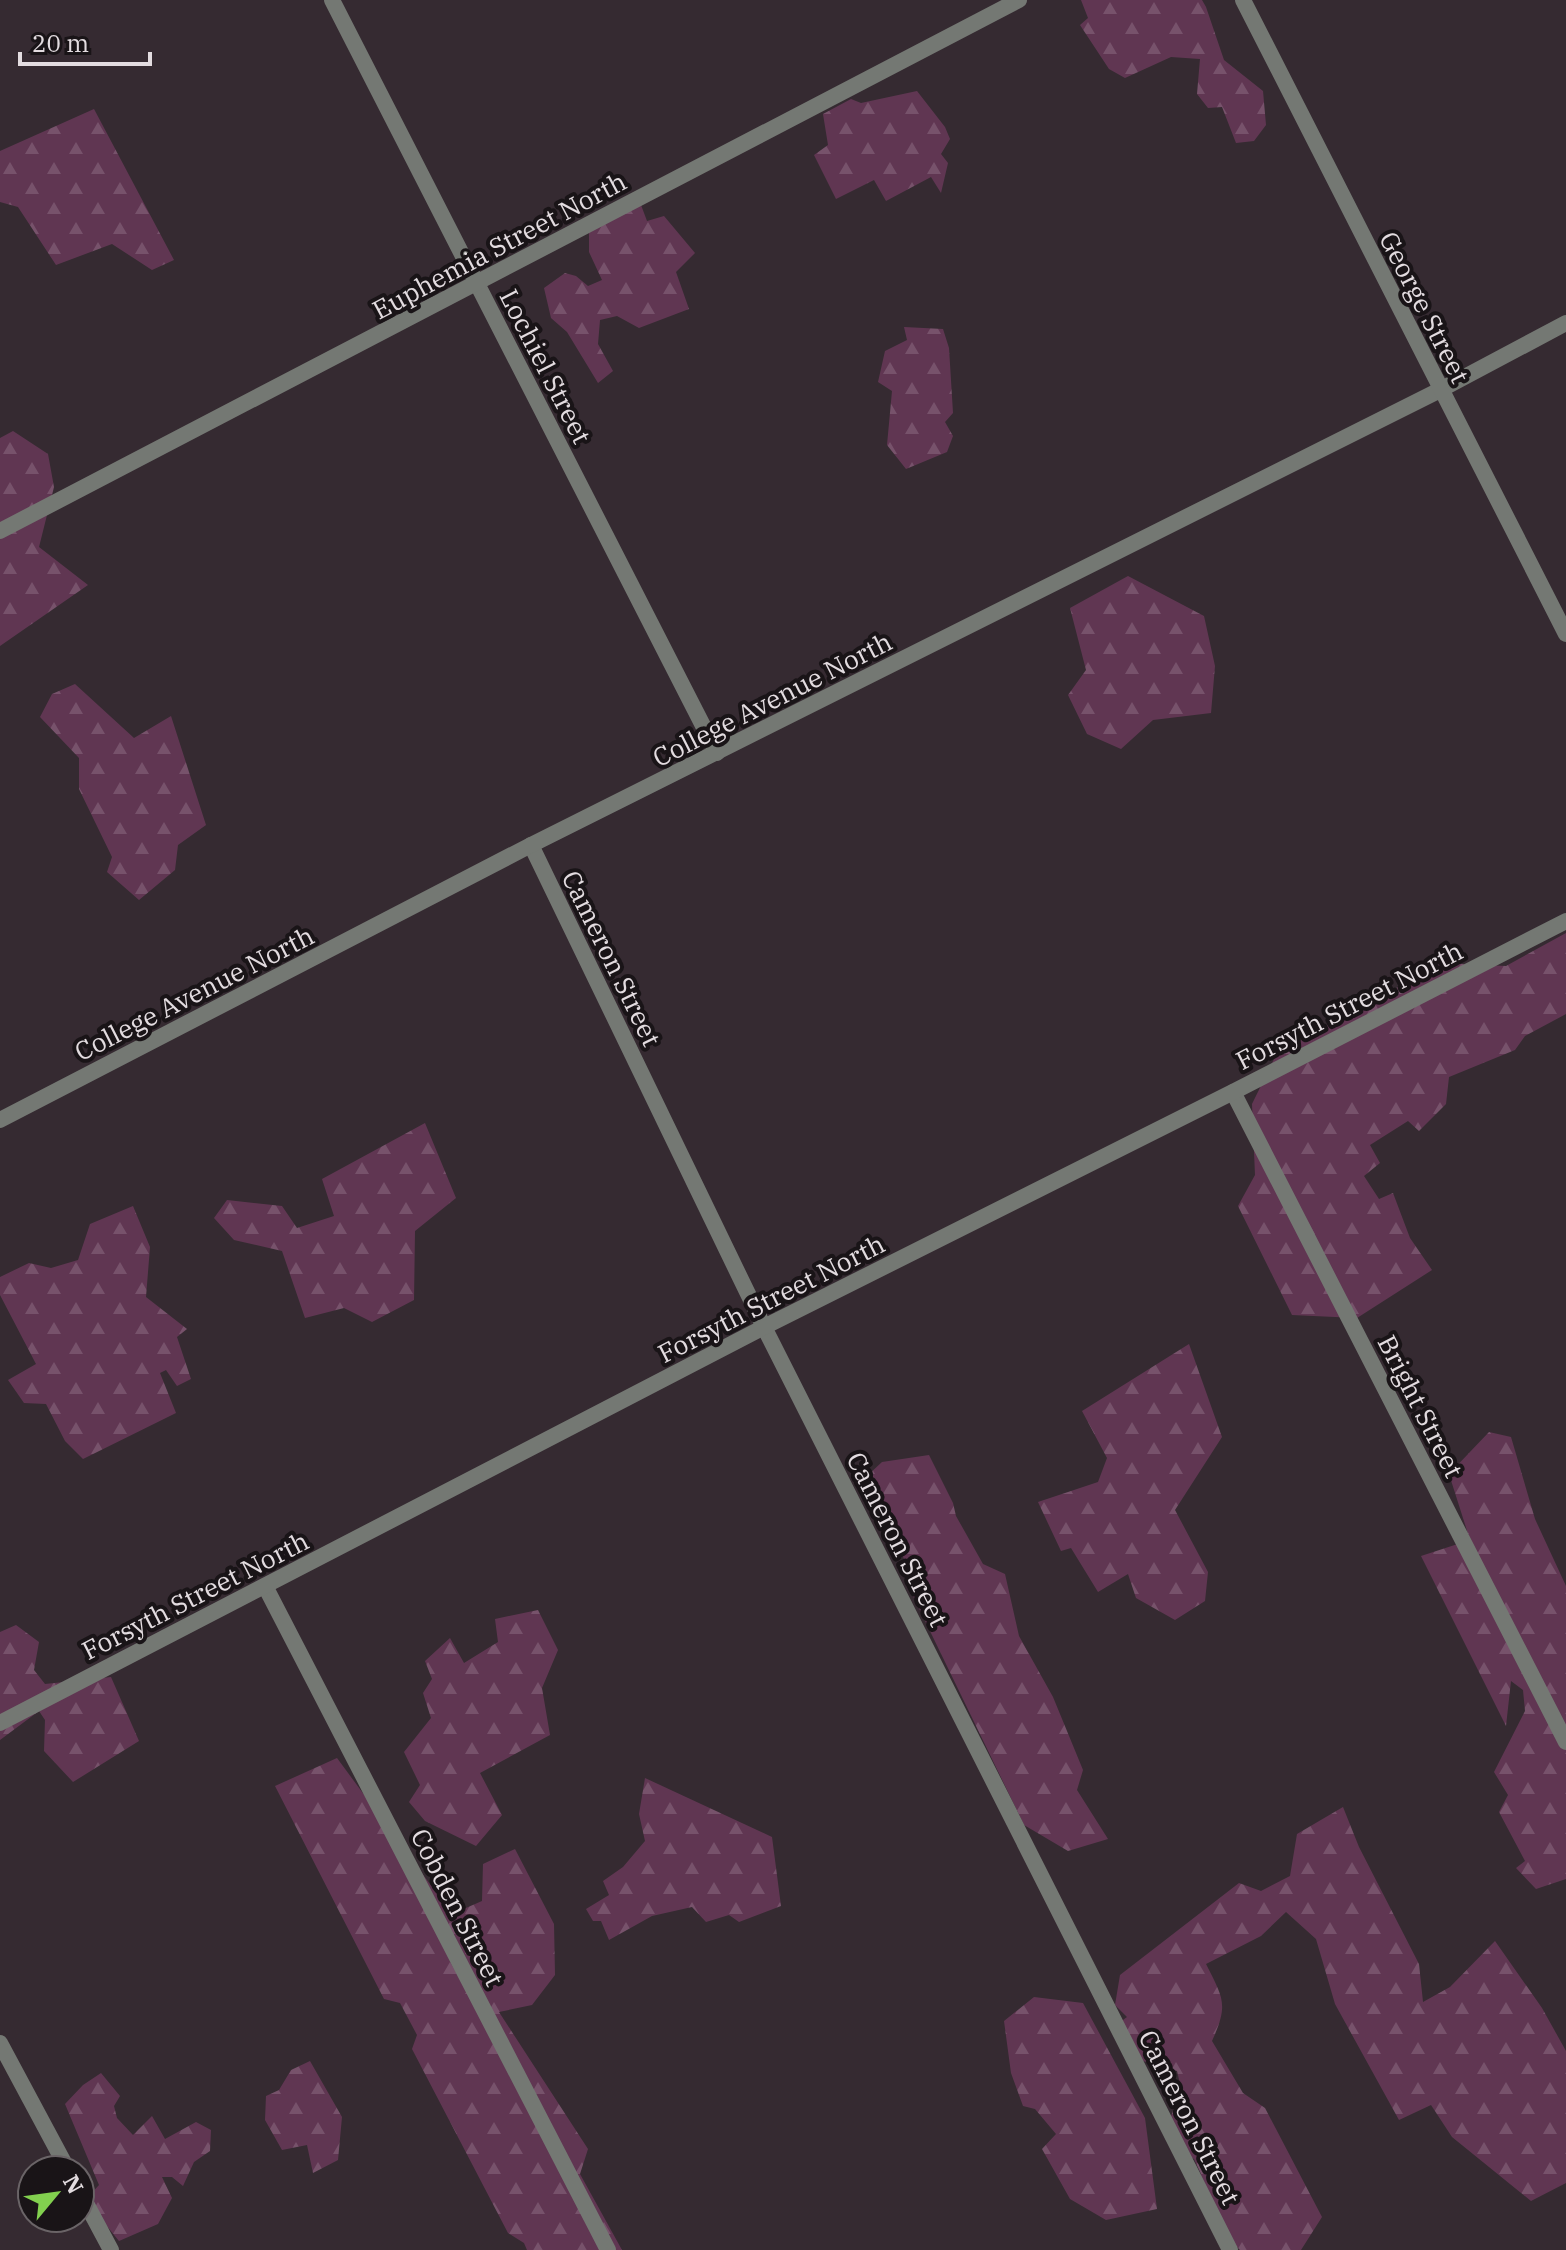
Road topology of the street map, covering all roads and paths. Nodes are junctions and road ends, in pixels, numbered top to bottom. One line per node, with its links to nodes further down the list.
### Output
1 (332, 0): 4 (street, Lochiel Street)
2 (1019, 0): 4 (street, Euphemia Street North)
3 (1243, 0): 6 (street, George Street)
4 (477, 284): 7 (street, Euphemia Street North); 9 (street, Lochiel Street)
5 (1566, 323): 6 (street, College Avenue North)
6 (1440, 390): 8 (street, George Street); 9 (street, College Avenue North)
7 (0, 531)
8 (1566, 634)
9 (717, 753): 10 (street, College Avenue North)
10 (531, 845): 13 (street, College Avenue North); 14 (street, Cameron Street)
11 (1566, 921): 12 (street, Forsyth Street North)
12 (1233, 1092): 14 (street, Forsyth Street North); 17 (street, Bright Street)
13 (0, 1120)
14 (764, 1327): 15 (street, Forsyth Street North); 23 (street, Cameron Street)
15 (265, 1586): 16 (street, Forsyth Street North); 22 (street, Cobden Street)
16 (0, 1723)
17 (1566, 1742)
18 (0, 2043): 19 (street)
19 (59, 2154)
20 (96, 2222): 21 (street)
21 (111, 2250)
22 (608, 2250)
23 (1230, 2250)

